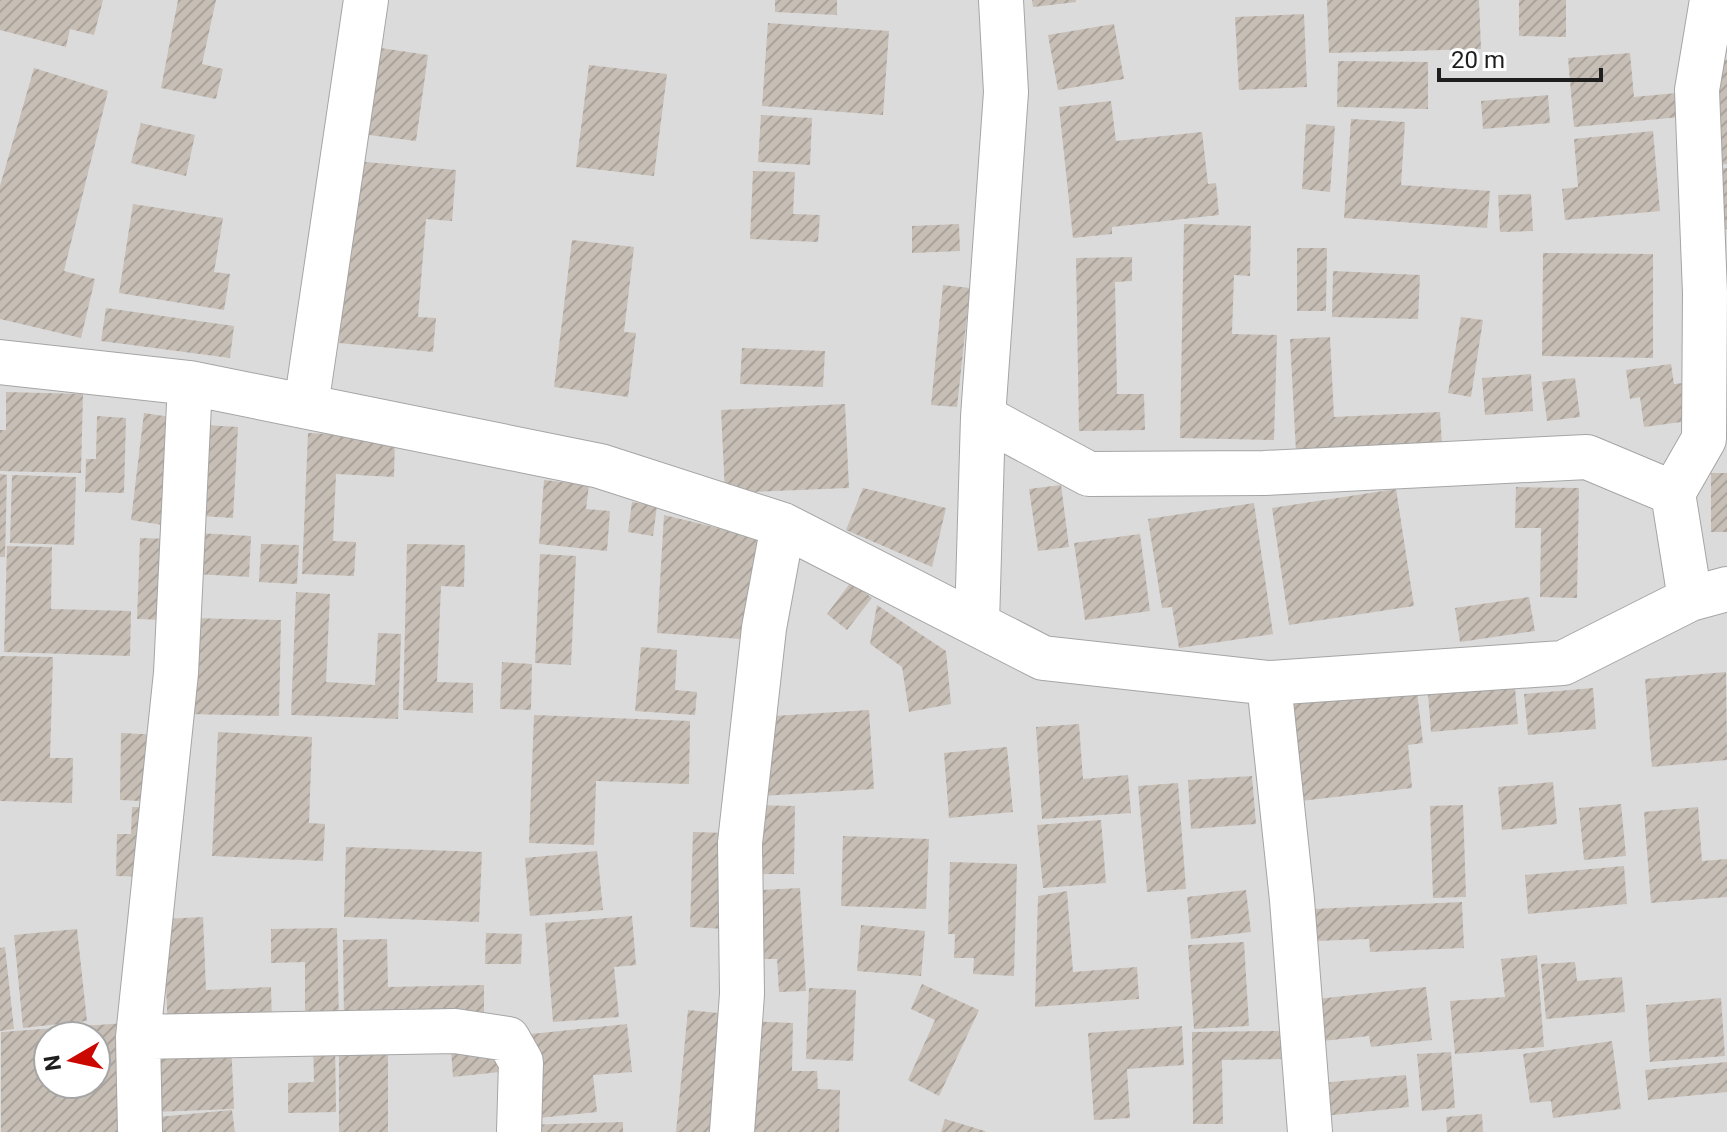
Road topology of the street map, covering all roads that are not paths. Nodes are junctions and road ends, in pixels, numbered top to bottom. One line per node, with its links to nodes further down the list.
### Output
1 (366, 0): 6 (street)
2 (1001, 0): 7 (street)
3 (1712, 0): 8 (street)
4 (0, 362): 5 (street)
5 (190, 383): 6 (street); 13 (street)
6 (306, 406): 9 (street)
7 (983, 417): 8 (street); 11 (street)
8 (1673, 493): 10 (street)
9 (783, 525): 11 (street); 16 (street)
10 (1708, 594): 12 (street)
11 (977, 623): 12 (street)
12 (1269, 683): 17 (street)
13 (138, 1037): 14 (street); 15 (street)
14 (140, 1132)
15 (519, 1132)
16 (732, 1132)
17 (1310, 1132)

